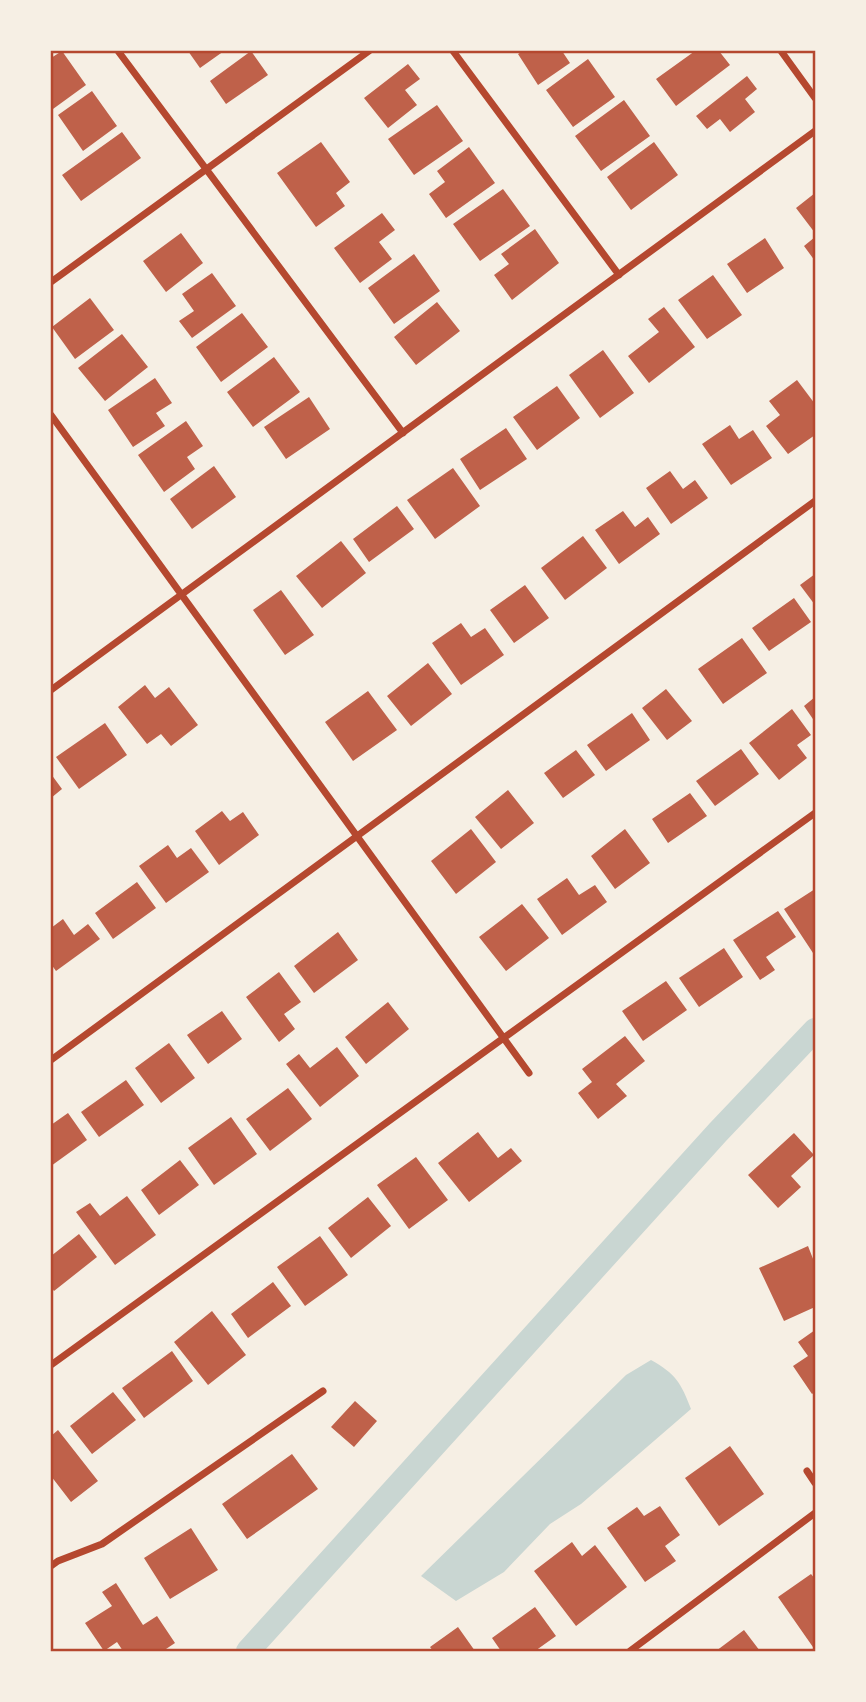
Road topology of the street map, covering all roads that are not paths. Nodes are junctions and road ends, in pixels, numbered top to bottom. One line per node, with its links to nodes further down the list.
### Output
1 (118, 51): 7 (street)
2 (369, 51): 7 (street)
3 (453, 51): 8 (street)
4 (781, 51): 5 (street)
5 (815, 98)
6 (815, 131): 8 (street)
7 (206, 169): 9 (street); 11 (street)
8 (619, 275): 11 (street)
9 (51, 282)
10 (51, 415): 13 (street)
11 (403, 433): 13 (street)
12 (815, 501): 16 (street)
13 (180, 596): 14 (street); 16 (street)
14 (51, 690)
15 (815, 813): 17 (street)
16 (357, 838): 17 (street); 18 (street)
17 (503, 1038): 19 (street); 20 (street)
18 (51, 1060)
19 (528, 1073)
20 (51, 1365)
21 (323, 1391): 25 (street)
22 (807, 1471): 23 (street)
23 (815, 1483)
24 (815, 1513): 26 (street)
25 (51, 1566)
26 (629, 1651)

